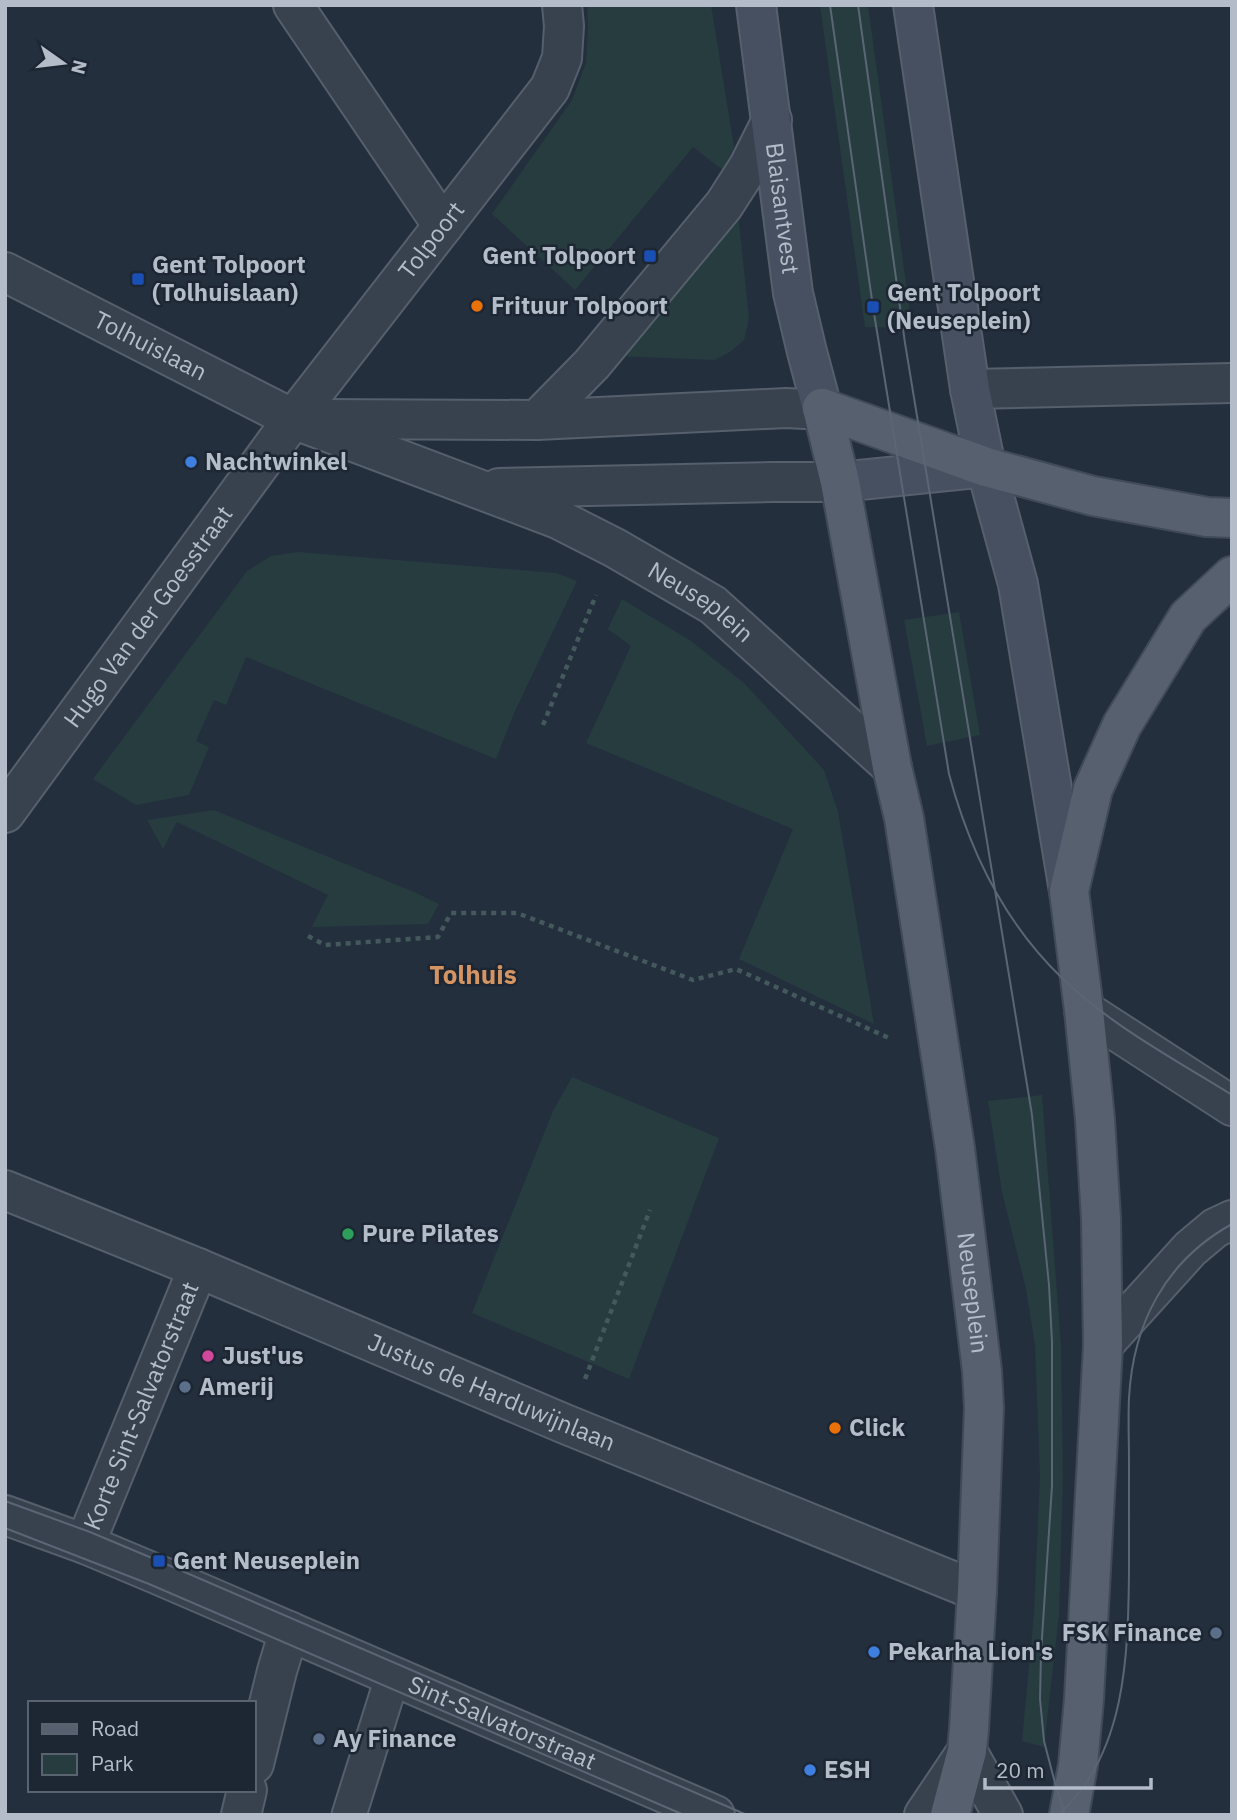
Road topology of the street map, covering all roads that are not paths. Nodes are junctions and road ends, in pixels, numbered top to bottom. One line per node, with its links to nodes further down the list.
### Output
1 (293, 5): 6 (street)
2 (562, 5): 6 (street, Tolpoort)
3 (756, 5): 5 (main road, Blaisantvest)
4 (913, 5): 9 (main road)
5 (772, 120): 10 (main road, Blaisantvest); 12 (street)
6 (443, 226): 11 (street, Tolpoort)
7 (5, 272): 11 (street, Tolhuislaan)
8 (1232, 383): 9 (street)
9 (970, 389): 13 (main road)
10 (822, 408): 12 (street, Neuseplein); 13 (main road, Neuseplein); 14 (main road, Neuseplein)
11 (293, 419): 12 (street, Neuseplein); 15 (street, Neuseplein); 19 (street, Hugo Van der Goesstraat)
12 (537, 420)
13 (986, 467): 14 (main road, Neuseplein); 16 (main road, Neuseplein); 20 (main road)
14 (840, 482): 15 (street, Neuseplein); 18 (main road, Neuseplein)
15 (476, 488): 18 (street, Neuseplein)
16 (1232, 517)
17 (1232, 576): 20 (main road)
18 (892, 767): 29 (main road, Neuseplein)
19 (5, 813)
20 (1069, 891): 21 (main road)
21 (1084, 1010): 22 (street); 26 (main road)
22 (1232, 1105)
23 (5, 1191): 25 (street, Justus de Harduwijnlaan)
24 (1232, 1220): 26 (street)
25 (198, 1268): 28 (street, Korte Sint-Salvatorstraat); 29 (street, Justus de Harduwijnlaan)
26 (1103, 1345): 41 (main road)
27 (5, 1515): 28 (street, Sint-Salvatorstraat)
28 (85, 1544): 30 (street, Sint-Salvatorstraat)
29 (977, 1591): 32 (main road, Neuseplein)
30 (289, 1631): 31 (street, Sint-Salvatorstraat); 33 (street)
31 (393, 1675): 36 (lane); 37 (street, Sint-Salvatorstraat)
32 (967, 1751): 38 (street); 39 (main road, Neuseplein); 40 (street)
33 (256, 1756)
34 (247, 1792): 35 (street)
35 (241, 1815)
36 (349, 1815)
37 (715, 1815)
38 (924, 1815)
39 (950, 1815)
40 (1003, 1815)
41 (1069, 1815)

